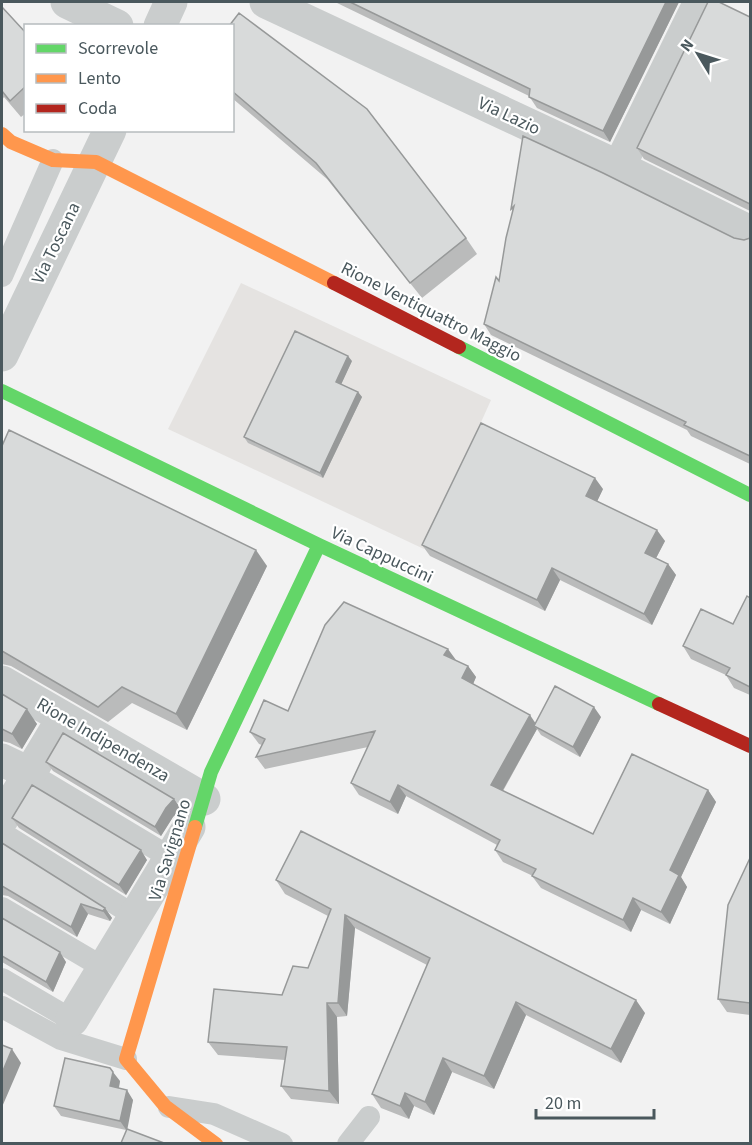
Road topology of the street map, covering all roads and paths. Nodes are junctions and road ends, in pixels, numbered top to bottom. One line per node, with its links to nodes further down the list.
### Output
1 (67, 2): 5 (street)
2 (171, 2): 6 (street)
3 (266, 2): 11 (street, Via Lazio)
4 (700, 2): 11 (street)
5 (113, 24)
6 (161, 24)
7 (109, 132): 10 (street, Via Toscana)
8 (2, 134): 9 (street)
9 (52, 160): 10 (street); 13 (lane)
10 (96, 162): 14 (street, Via Toscana); 16 (street, Rione Ventiquattro Maggio)
11 (619, 167): 12 (street, Via Lazio)
12 (750, 232)
13 (2, 276)
14 (2, 355)
15 (2, 391): 17 (street, Via Cappuccini)
16 (750, 495)
17 (318, 545): 20 (street, Via Cappuccini); 22 (street, Via Savignano)
18 (2, 682): 19 (street, Rione Indipendenza)
19 (63, 718): 21 (street); 22 (street, Rione Indipendenza)
20 (750, 746)
21 (15, 766): 23 (street); 25 (lane)
22 (202, 804): 25 (street); 32 (street, Via Savignano)
23 (2, 819)
24 (2, 833): 27 (lane)
25 (171, 858): 27 (street)
26 (2, 908): 28 (lane)
27 (135, 916): 28 (street)
28 (104, 968): 31 (street)
29 (2, 979): 31 (lane)
30 (2, 1007): 32 (lane)
31 (72, 1020)
32 (126, 1059): 33 (street)
33 (165, 1106): 35 (street); 36 (lane)
34 (369, 1117): 37 (lane)
35 (216, 1143)
36 (282, 1143)
37 (348, 1143)

